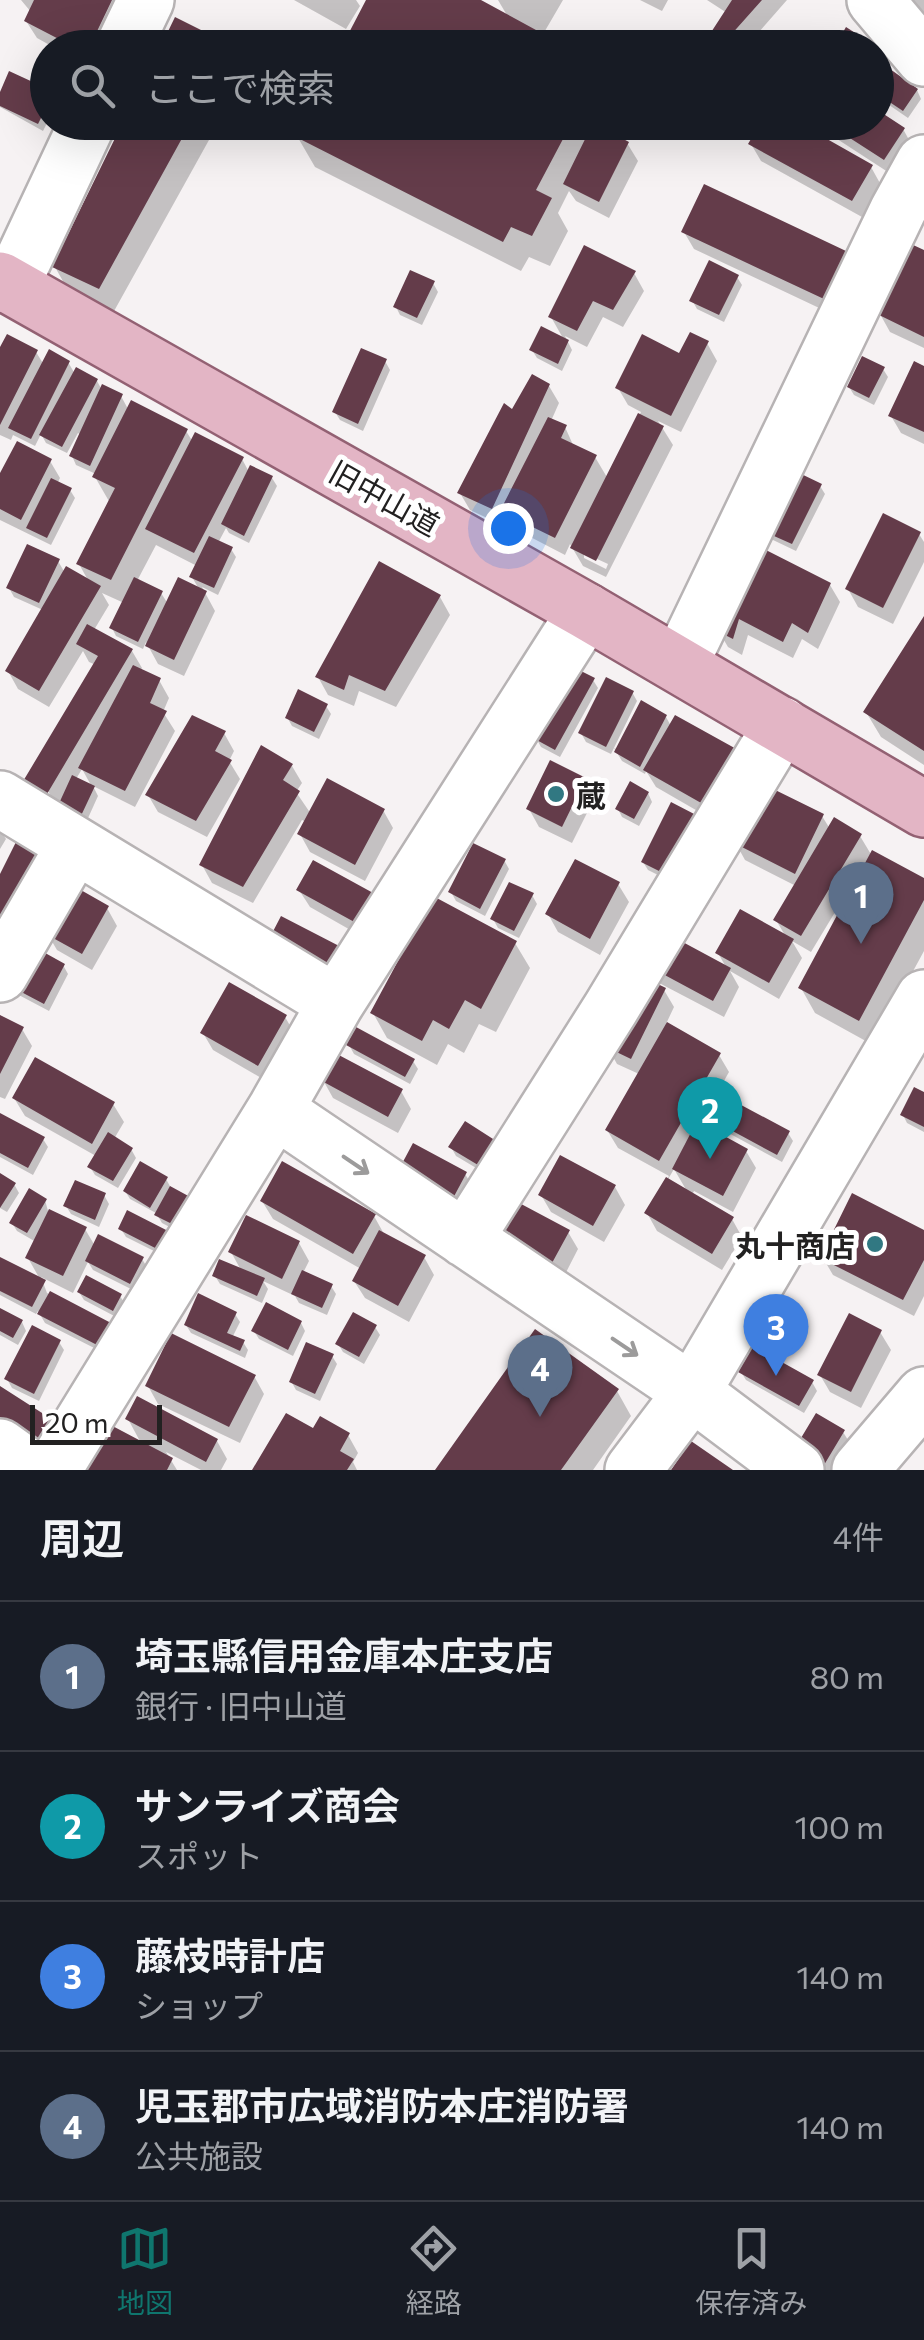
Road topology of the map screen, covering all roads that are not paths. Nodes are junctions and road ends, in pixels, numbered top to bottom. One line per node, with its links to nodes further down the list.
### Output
1 (146, 0): 3 (street)
2 (875, 0): 4 (street)
3 (132, 30)
4 (924, 58)
5 (79, 140): 8 (street)
6 (924, 163): 7 (street)
7 (911, 221): 10 (street)
8 (6, 283): 9 (main road, 旧中山道)
9 (586, 611): 10 (main road, 旧中山道); 17 (street)
10 (680, 664): 11 (main road, 旧中山道)
11 (782, 725): 13 (main road, 旧中山道); 19 (street)
12 (0, 799): 14 (street)
13 (924, 809)
14 (74, 845): 15 (street); 17 (street)
15 (0, 974)
16 (924, 998): 20 (street)
17 (336, 1003): 18 (street)
18 (275, 1110): 19 (street, one-way to 19); 23 (street)
19 (465, 1239): 20 (street, one-way to 20)
20 (692, 1392): 24 (street); 25 (street)
21 (924, 1395): 26 (street)
22 (0, 1447): 23 (street)
23 (66, 1464)
24 (633, 1470)
25 (796, 1470)
26 (860, 1470)

